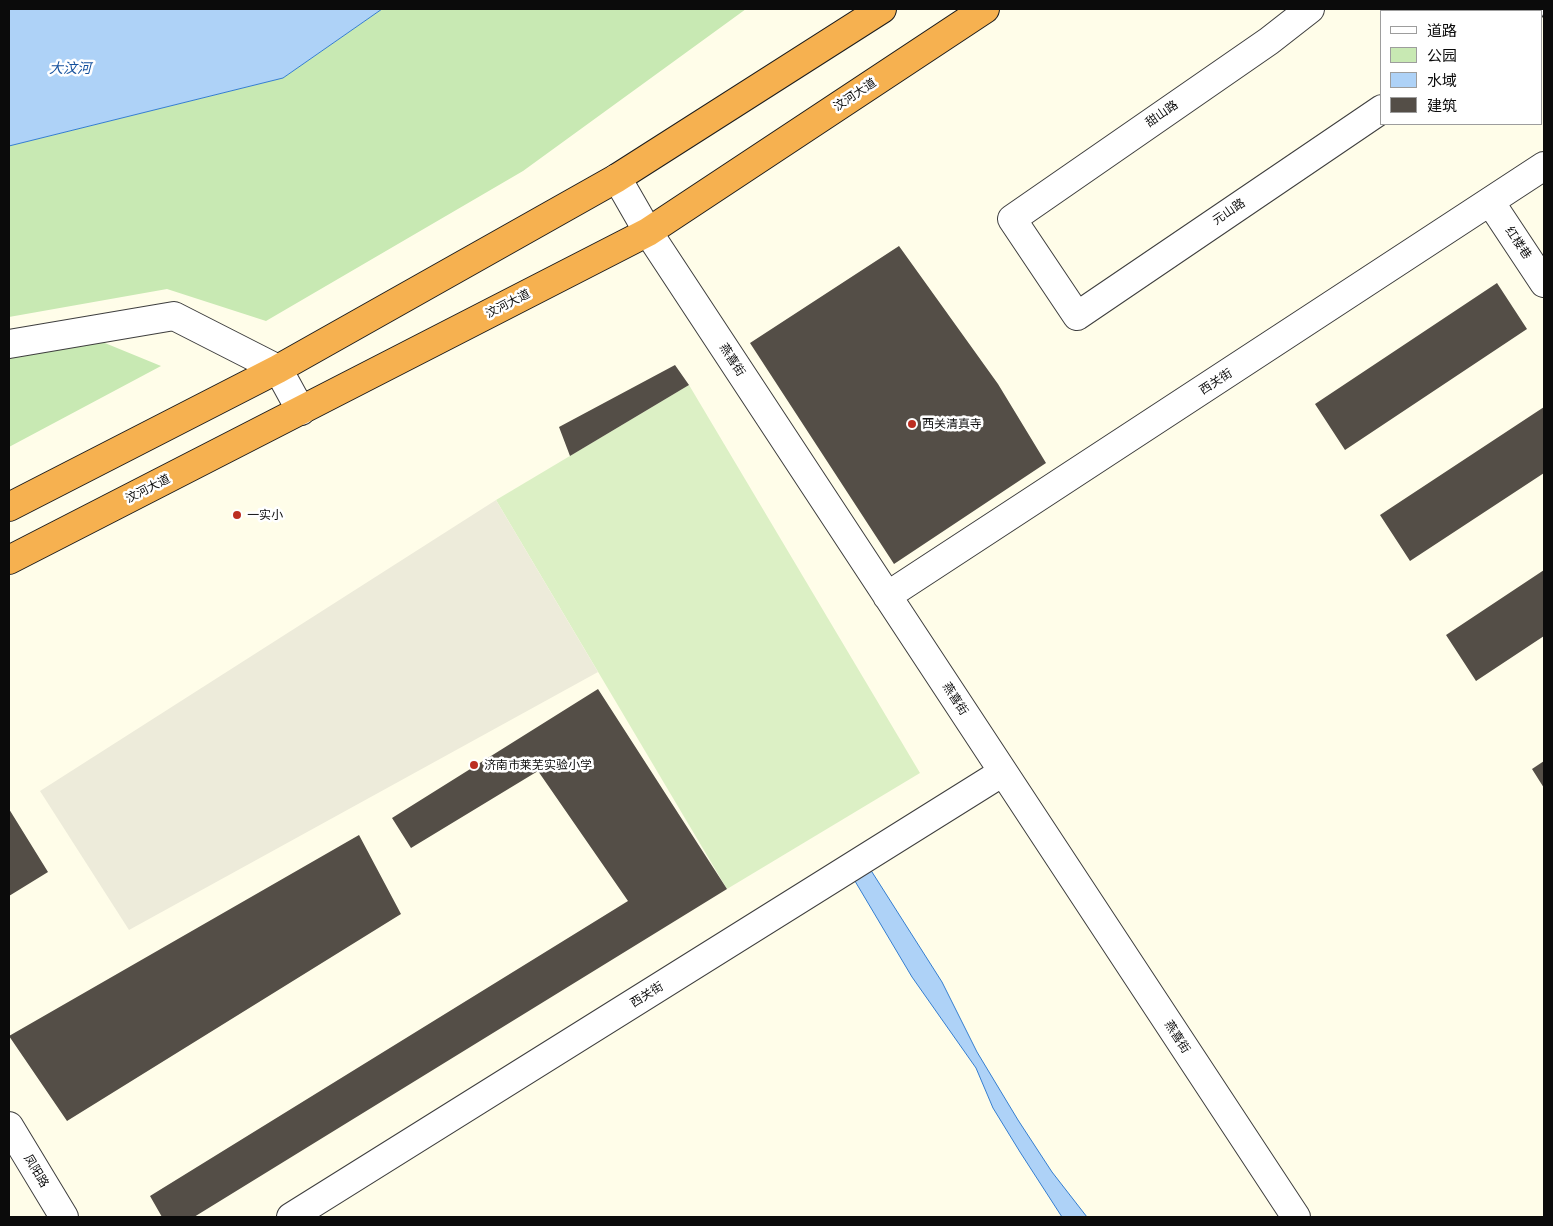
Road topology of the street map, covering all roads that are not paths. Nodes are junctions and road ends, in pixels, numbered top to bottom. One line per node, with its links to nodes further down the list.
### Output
1 (882, 9): 6 (highway)
2 (985, 9): 8 (highway, 汶河大道)
3 (1310, 9): 10 (street, 甜山路)
4 (1380, 110): 10 (street, 元山路)
5 (1544, 166): 7 (street, 西关街)
6 (617, 178): 8 (street, 燕喜街); 12 (highway)
7 (1491, 203): 9 (street, 红楼巷); 16 (street, 西关街)
8 (648, 232): 13 (highway, 汶河大道); 16 (street, 燕喜街)
9 (1544, 283)
10 (1077, 316)
11 (9, 344): 12 (street)
12 (278, 369): 13 (street); 14 (highway)
13 (301, 411): 15 (highway, 汶河大道)
14 (9, 507)
15 (9, 560)
16 (887, 596): 17 (street, 燕喜街)
17 (1003, 772): 20 (street, 西关街); 21 (street, 燕喜街)
18 (9, 1126): 19 (street, 凤阳路)
19 (64, 1217)
20 (292, 1217)
21 (1296, 1217)

